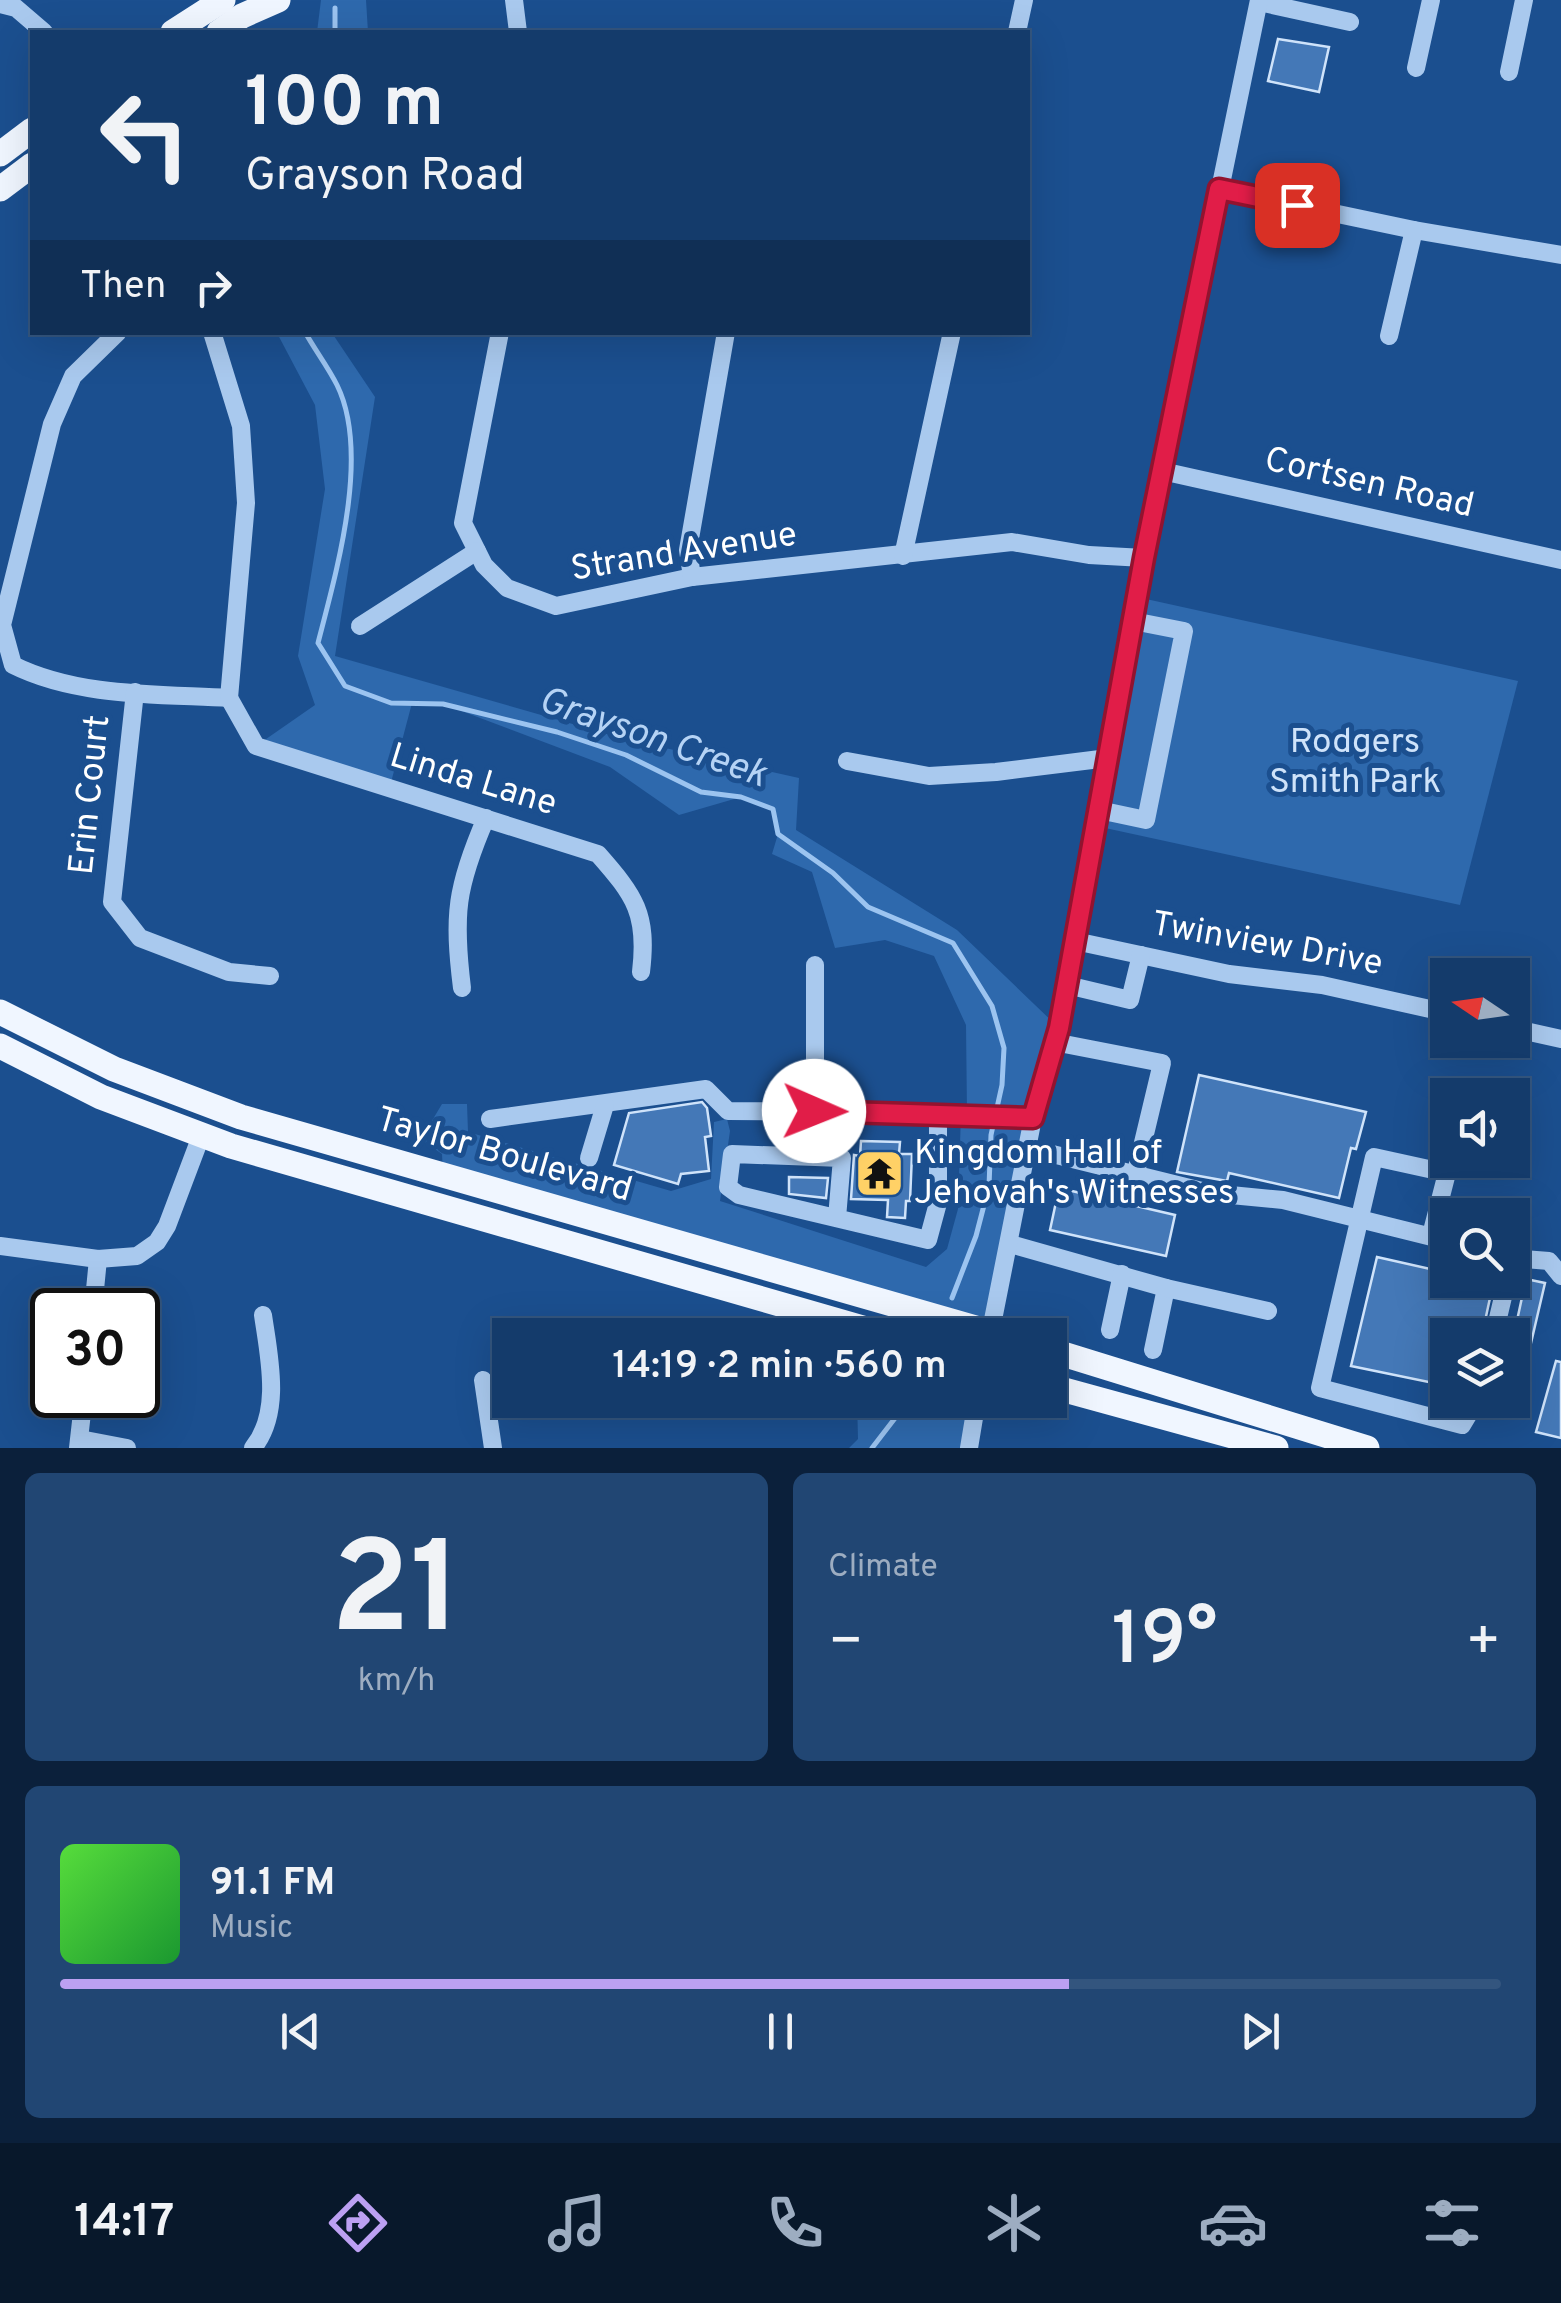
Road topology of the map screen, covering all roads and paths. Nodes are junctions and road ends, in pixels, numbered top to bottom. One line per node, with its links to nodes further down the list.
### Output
1 (223, 0): 11 (main road)
2 (278, 0): 12 (main road)
3 (514, 0): 13 (street)
4 (1024, 0): 14 (street)
5 (1431, 0): 15 (street)
6 (1524, 0): 16 (street)
7 (1259, 1): 9 (street); 21 (street)
8 (0, 4): 10 (street)
9 (1350, 22)
10 (42, 30)
11 (177, 30)
12 (222, 30)
13 (518, 30)
14 (1017, 30)
15 (1416, 68)
16 (1509, 72)
17 (30, 132): 18 (main road)
18 (0, 154)
19 (30, 166): 20 (main road)
20 (0, 189)
21 (1219, 189): 22 (street); 30 (street)
22 (1414, 230): 23 (street); 29 (street)
23 (1561, 256)
24 (115, 335): 38 (street)
25 (213, 335): 39 (street)
26 (499, 335): 31 (street, Strand Avenue)
27 (725, 335): 35 (street)
28 (951, 335): 32 (street)
29 (1389, 336)
30 (1162, 470): 33 (street); 34 (street, Cortsen Road)
31 (477, 551): 35 (street, Strand Avenue); 37 (street)
32 (903, 556): 33 (street, Strand Avenue); 35 (street, Strand Avenue)
33 (1144, 558): 36 (street)
34 (1561, 560)
35 (692, 577)
36 (1133, 621): 40 (street); 42 (street)
37 (360, 626)
38 (135, 692): 39 (street); 48 (street, Erin Court)
39 (229, 698): 43 (street, Linda Lane)
40 (1108, 758): 41 (street); 42 (street)
41 (847, 761)
42 (1099, 810): 44 (street)
43 (486, 818): 47 (street, Linda Lane); 50 (street)
44 (1076, 941): 45 (street, Twinview Drive); 49 (street)
45 (1141, 955): 49 (street); 51 (street, Twinview Drive)
46 (814, 965): 58 (street)
47 (642, 972)
48 (270, 976)
49 (1067, 985): 55 (street)
50 (462, 988)
51 (1430, 1009)
52 (0, 1012): 81 (main road, Taylor Boulevard)
53 (1530, 1032): 54 (street)
54 (1561, 1039)
55 (1054, 1042): 60 (street); 65 (street)
56 (0, 1046): 62 (main road, Taylor Boulevard)
57 (605, 1105): 58 (street); 61 (street); 64 (street)
58 (814, 1111): 59 (street)
59 (938, 1113): 60 (street); 67 (street)
60 (1023, 1117): 63 (street)
61 (490, 1119)
62 (201, 1136): 72 (street); 80 (main road, Taylor Boulevard)
63 (1028, 1148): 65 (street); 70 (street)
64 (589, 1158)
65 (1135, 1176): 68 (street)
66 (1445, 1198): 68 (street)
67 (838, 1218): 67 (street)
68 (1360, 1218): 69 (street); 88 (street)
69 (1430, 1236)
70 (1010, 1244): 74 (street); 82 (street)
71 (0, 1246): 72 (street)
72 (98, 1259): 76 (street)
73 (1530, 1259): 75 (street)
74 (1122, 1274): 77 (street); 83 (street)
75 (1561, 1276)
76 (95, 1288)
77 (1166, 1288): 78 (street); 84 (street)
78 (1268, 1311)
79 (264, 1316): 95 (street)
80 (829, 1318)
81 (938, 1318)
82 (997, 1318)
83 (1110, 1330)
84 (1153, 1350)
85 (1067, 1355): 99 (main road)
86 (483, 1380): 96 (street)
87 (1067, 1391): 98 (main road)
88 (1430, 1417)
89 (82, 1418): 93 (street)
90 (974, 1418): 97 (street)
91 (1435, 1418): 92 (street)
92 (1466, 1418)
93 (79, 1443): 94 (street)
94 (127, 1448)
95 (253, 1448)
96 (493, 1448)
97 (969, 1448)
98 (1276, 1448)
99 (1367, 1448)

